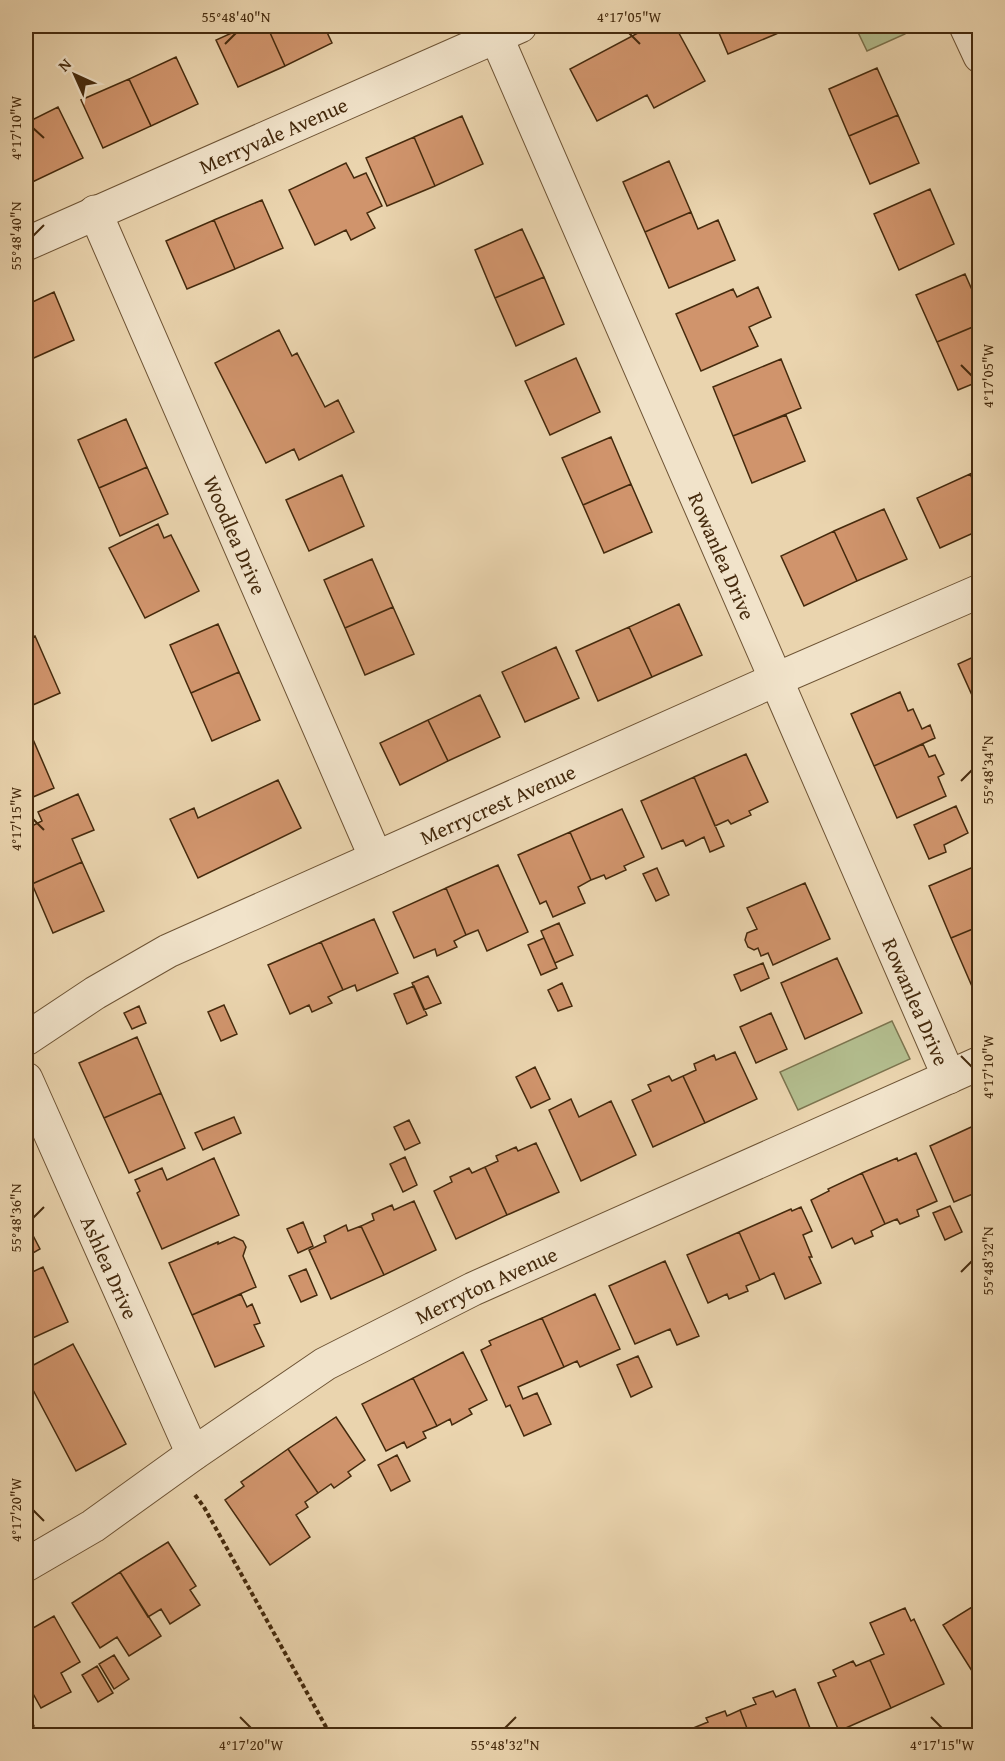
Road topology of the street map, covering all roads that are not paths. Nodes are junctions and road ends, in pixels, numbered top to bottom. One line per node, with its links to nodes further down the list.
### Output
1 (966, 26): 3 (street)
2 (508, 31): 4 (street, Merryvale Avenue); 7 (street, Rowanlea Drive)
3 (980, 56)
4 (95, 212): 5 (street, Merryvale Avenue); 8 (street, Woodlea Drive)
5 (26, 244)
6 (980, 591): 7 (street, Merrycrest Avenue)
7 (777, 679): 8 (street, Merrycrest Avenue); 11 (street, Rowanlea Drive)
8 (376, 858): 9 (street, Merrycrest Avenue)
9 (26, 1038)
10 (980, 1063): 11 (street, Merryton Avenue)
11 (949, 1077): 13 (street, Merryton Avenue)
12 (26, 1079): 13 (street, Ashlea Drive)
13 (184, 1461): 14 (street, Merryton Avenue)
14 (26, 1565)

